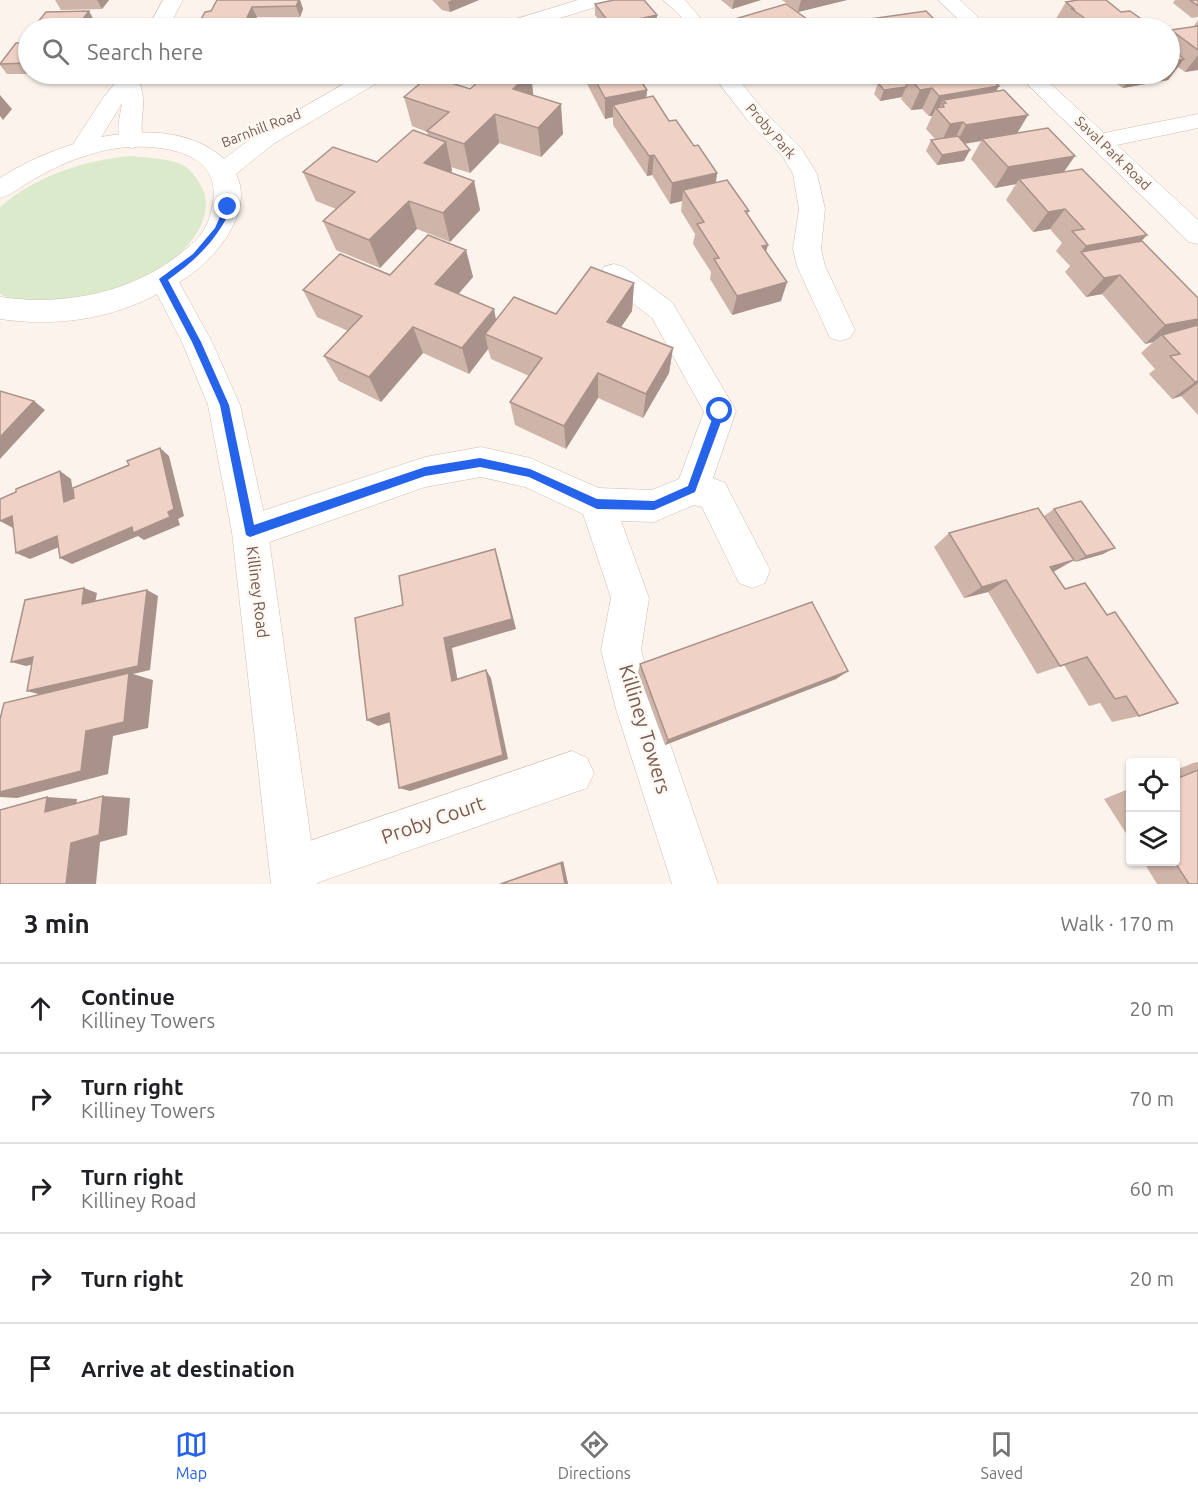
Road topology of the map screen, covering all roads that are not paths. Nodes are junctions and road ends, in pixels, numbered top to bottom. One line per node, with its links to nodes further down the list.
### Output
1 (173, 0): 5 (street)
2 (599, 0): 6 (street)
3 (672, 0): 7 (street)
4 (948, 0): 8 (street)
5 (163, 18)
6 (540, 18)
7 (692, 18)
8 (968, 18)
9 (127, 84): 18 (street)
10 (132, 84): 16 (street)
11 (359, 84): 14 (street, Barnhill Road)
12 (731, 84): 26 (street, Proby Park)
13 (1039, 84): 17 (street, Saval Park Road)
14 (322, 105): 19 (street, Barnhill Road); 20 (street, Barnhill Road)
15 (1198, 121): 17 (street)
16 (132, 141): 18 (street); 19 (street)
17 (1101, 141): 22 (street, Saval Park Road)
18 (82, 149): 21 (street)
19 (200, 152): 20 (street)
20 (223, 172): 24 (street)
21 (0, 190)
22 (1198, 235)
23 (614, 274): 27 (street)
24 (163, 279): 25 (street); 29 (street, Killiney Road)
25 (4, 313)
26 (840, 330)
27 (692, 489): 28 (street); 30 (street)
28 (597, 504): 29 (street); 33 (street, Killiney Towers)
29 (250, 532): 32 (street, Killiney Road)
30 (752, 570)
31 (572, 773): 32 (street, Proby Court)
32 (294, 876)
33 (695, 884)

